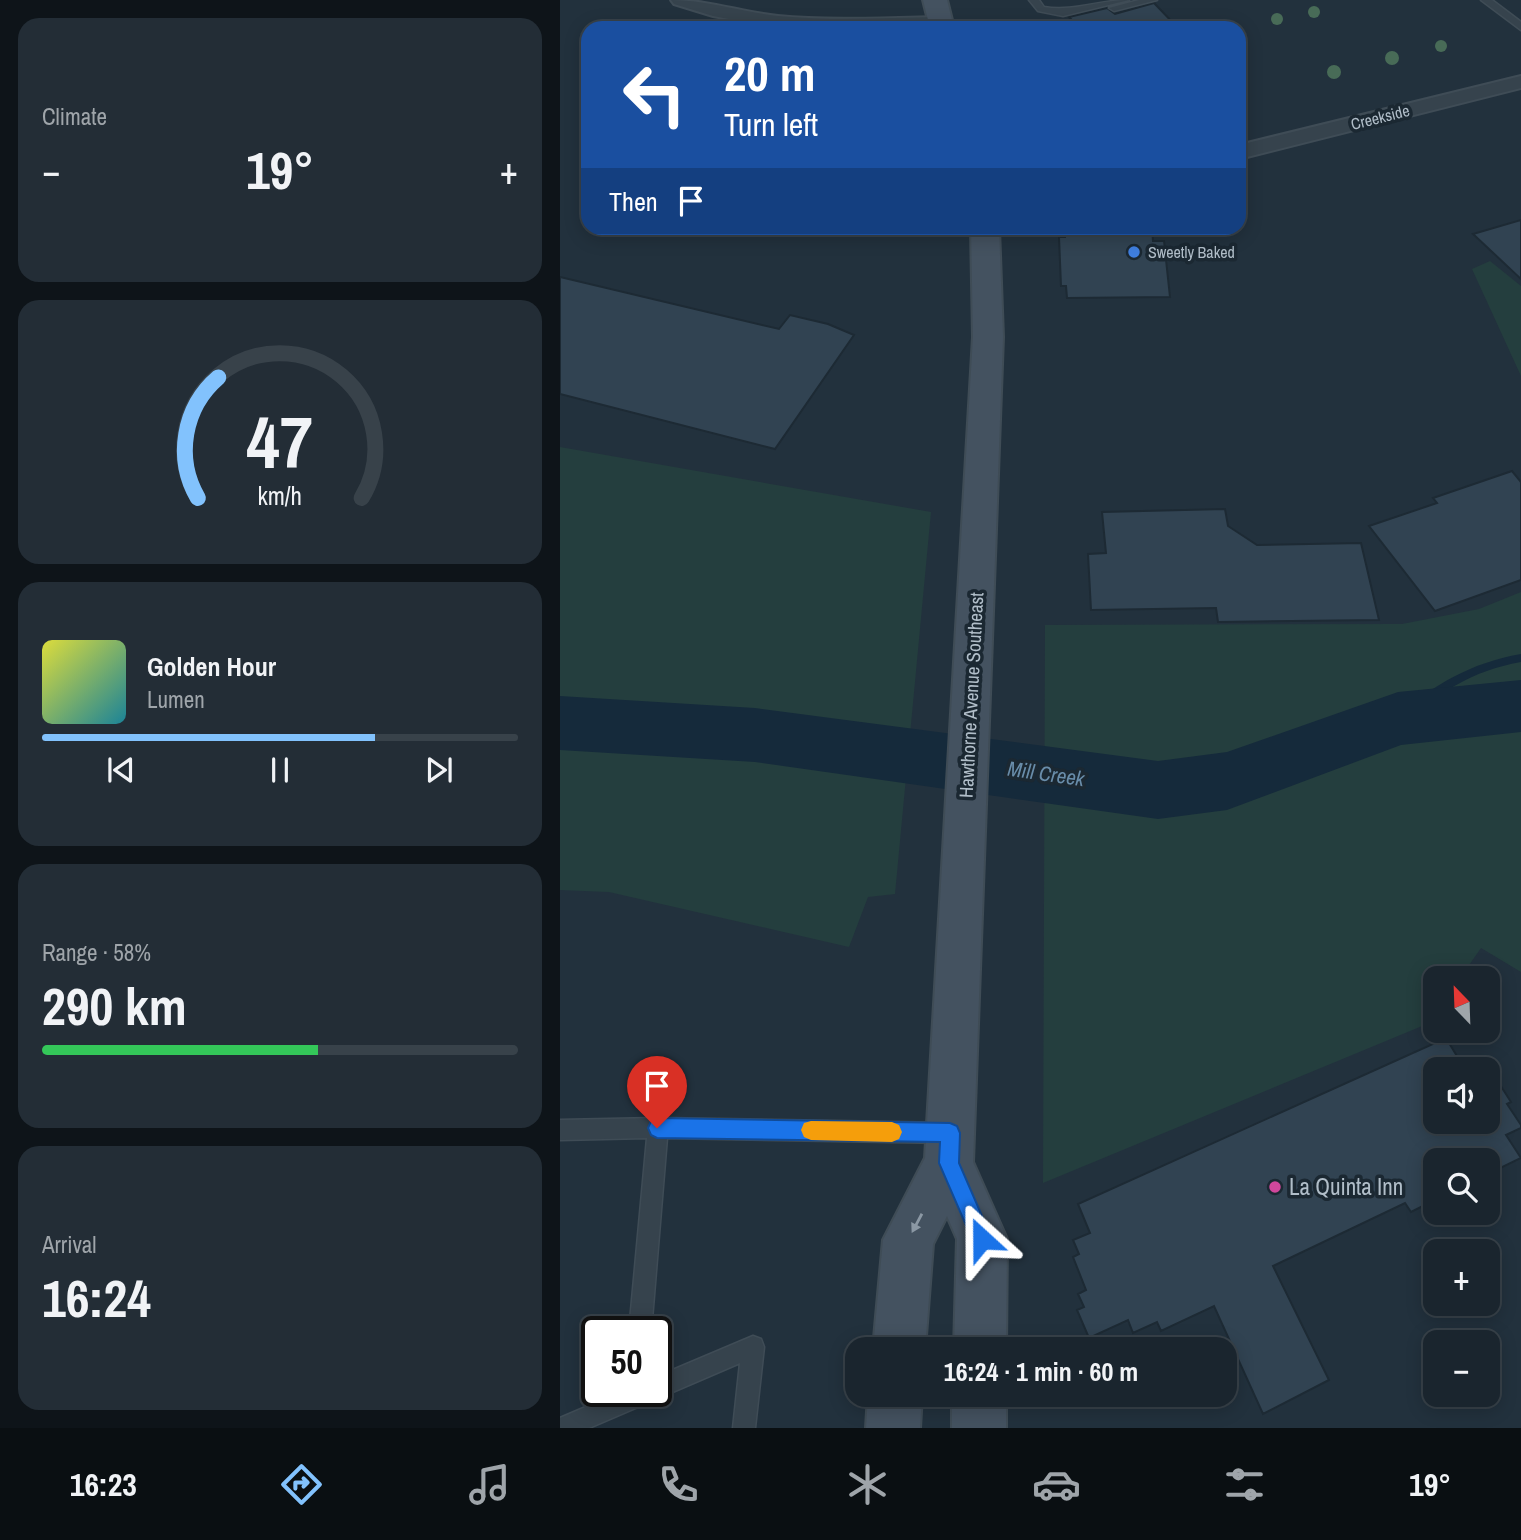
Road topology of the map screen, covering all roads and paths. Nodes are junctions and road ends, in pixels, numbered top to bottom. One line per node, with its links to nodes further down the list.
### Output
1 (681, 0): 9 (street)
2 (1034, 0): 7 (lane)
3 (1100, 0): 7 (lane)
4 (1124, 0): 7 (lane)
5 (1152, 0): 7 (lane)
6 (1486, 0): 11 (lane)
7 (1080, 10)
8 (940, 17): 10 (street)
9 (763, 21)
10 (889, 21)
11 (1521, 27)
12 (1521, 82): 13 (street, Creekside)
13 (1246, 150)
14 (985, 235): 17 (main road, Hawthorne Avenue Southeast)
15 (657, 1128): 16 (lane); 17 (lane); 18 (lane)
16 (560, 1130)
17 (950, 1148): 19 (main road, Hawthorne Avenue Southeast, one-way to 19); 20 (main road, Hawthorne Avenue Southeast)
18 (641, 1316)
19 (900, 1337)
20 (980, 1337)
21 (672, 1381): 27 (lane)
22 (617, 1407): 25 (lane)
23 (894, 1407): 28 (main road)
24 (979, 1407): 29 (main road)
25 (597, 1420): 26 (lane)
26 (563, 1428)
27 (744, 1428)
28 (893, 1428)
29 (979, 1428)

